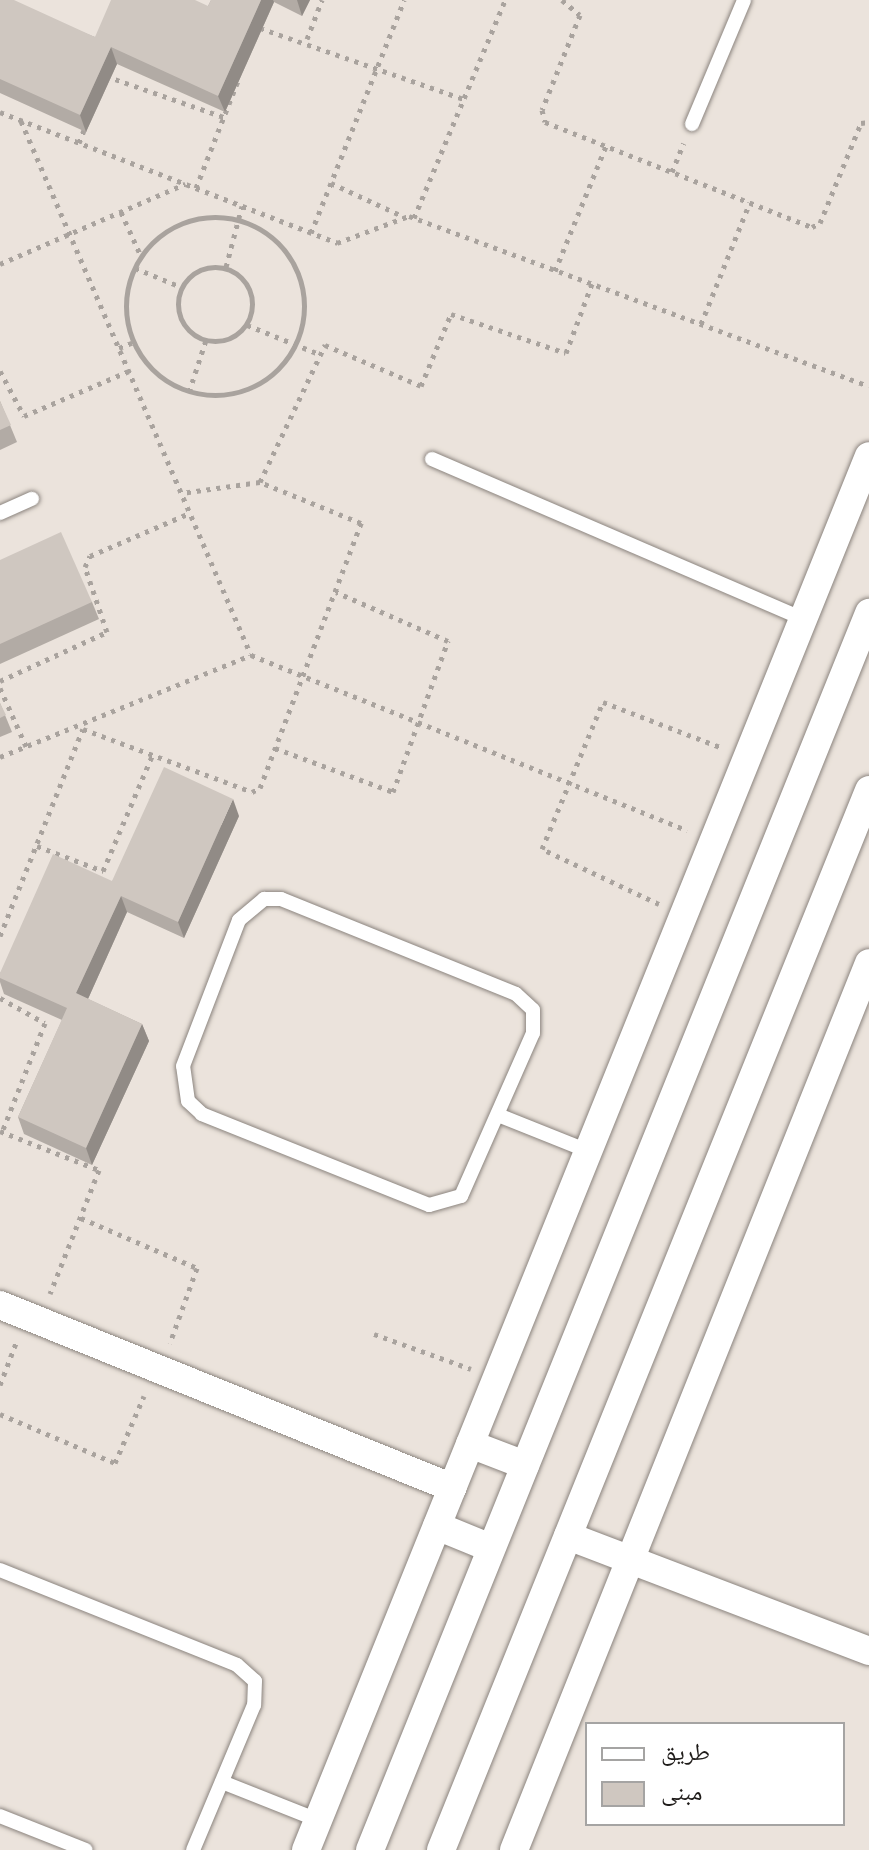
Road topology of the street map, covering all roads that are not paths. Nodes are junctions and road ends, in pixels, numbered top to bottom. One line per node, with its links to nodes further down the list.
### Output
1 (744, 0): 2 (lane)
2 (692, 124)
3 (869, 456): 8 (street)
4 (432, 459): 8 (lane)
5 (32, 499): 6 (lane)
6 (0, 513)
7 (869, 613): 15 (street)
8 (803, 619): 12 (street)
9 (869, 790): 18 (street)
10 (869, 963): 20 (street)
11 (498, 1115): 11 (lane); 12 (lane)
12 (588, 1151): 14 (street)
13 (22, 1314): 16 (street)
14 (470, 1444): 15 (street); 16 (street)
15 (525, 1465): 19 (street)
16 (452, 1488): 17 (street)
17 (437, 1526): 19 (street); 25 (street)
18 (568, 1536): 20 (street); 30 (street)
19 (491, 1548): 29 (street)
20 (630, 1560): 22 (street); 31 (street)
21 (0, 1570): 23 (lane)
22 (869, 1651)
23 (222, 1782): 25 (lane); 27 (lane)
24 (0, 1816): 26 (lane)
25 (318, 1820): 28 (street)
26 (86, 1850)
27 (193, 1850)
28 (306, 1850)
29 (370, 1850)
30 (441, 1850)
31 (514, 1850)

